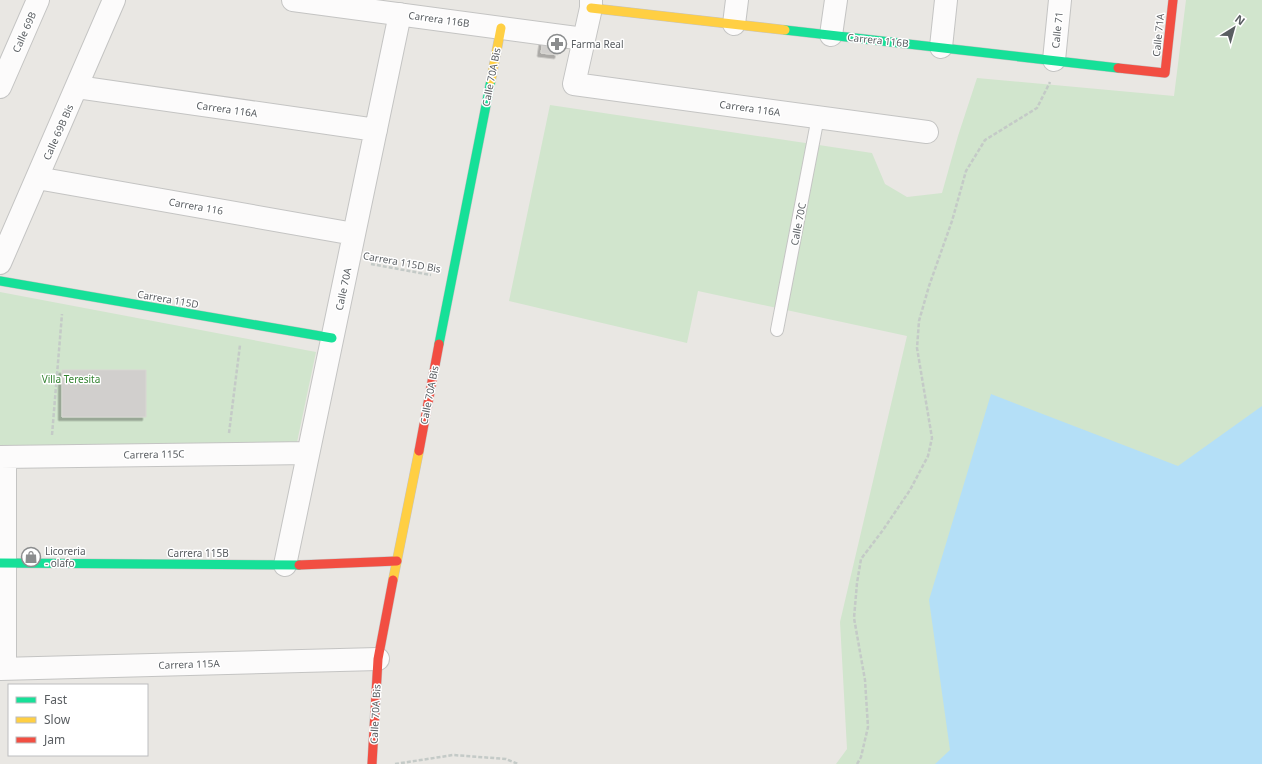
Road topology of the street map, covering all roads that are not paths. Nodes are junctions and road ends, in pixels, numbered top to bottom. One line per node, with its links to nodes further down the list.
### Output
1 (38, 0): 18 (street, Calle 69B)
2 (114, 0): 19 (street, Calle 69B Bis)
3 (293, 0): 10 (street, Carrera 116B)
4 (737, 0): 11 (street)
5 (836, 0): 13 (street)
6 (946, 0): 15 (street)
7 (1060, 0): 16 (street, Calle 71)
8 (1173, 0): 17 (street, Calle 71A)
9 (591, 4): 11 (street, Carrera 116B); 14 (street)
10 (400, 14): 12 (street, Carrera 116B); 21 (street, Calle 70A)
11 (734, 24): 13 (street, Carrera 116B)
12 (501, 28): 14 (street, Carrera 116B); 31 (street, Calle 70A Bis)
13 (831, 35): 15 (street, Carrera 116B)
14 (584, 39): 20 (street, Carrera 116A)
15 (941, 48): 16 (street, Carrera 116B)
16 (1054, 60): 17 (street, Carrera 116B)
17 (1165, 73)
18 (1, 81)
19 (77, 87): 21 (street, Carrera 116A); 23 (street, Calle 69B Bis)
20 (818, 117): 22 (street, Carrera 116A); 27 (lane, Calle 70C)
21 (376, 130): 24 (street, Calle 70A)
22 (927, 132)
23 (37, 178): 24 (street, Carrera 116); 25 (street, Calle 69B Bis)
24 (354, 234): 28 (street, Calle 70A)
25 (0, 263)
26 (0, 281): 28 (street, Carrera 115D)
27 (777, 330)
28 (332, 338): 29 (street, Calle 70A)
29 (308, 453): 30 (street, Carrera 115C); 33 (street, Calle 70A)
30 (3, 457): 32 (street)
31 (397, 561): 33 (street, Carrera 115B); 34 (street, Calle 70A Bis)
32 (3, 563): 33 (street, Carrera 115B); 35 (street)
33 (285, 565)
34 (378, 659): 35 (street, Carrera 115A); 36 (street, Calle 70A Bis)
35 (2, 669)
36 (372, 764)

